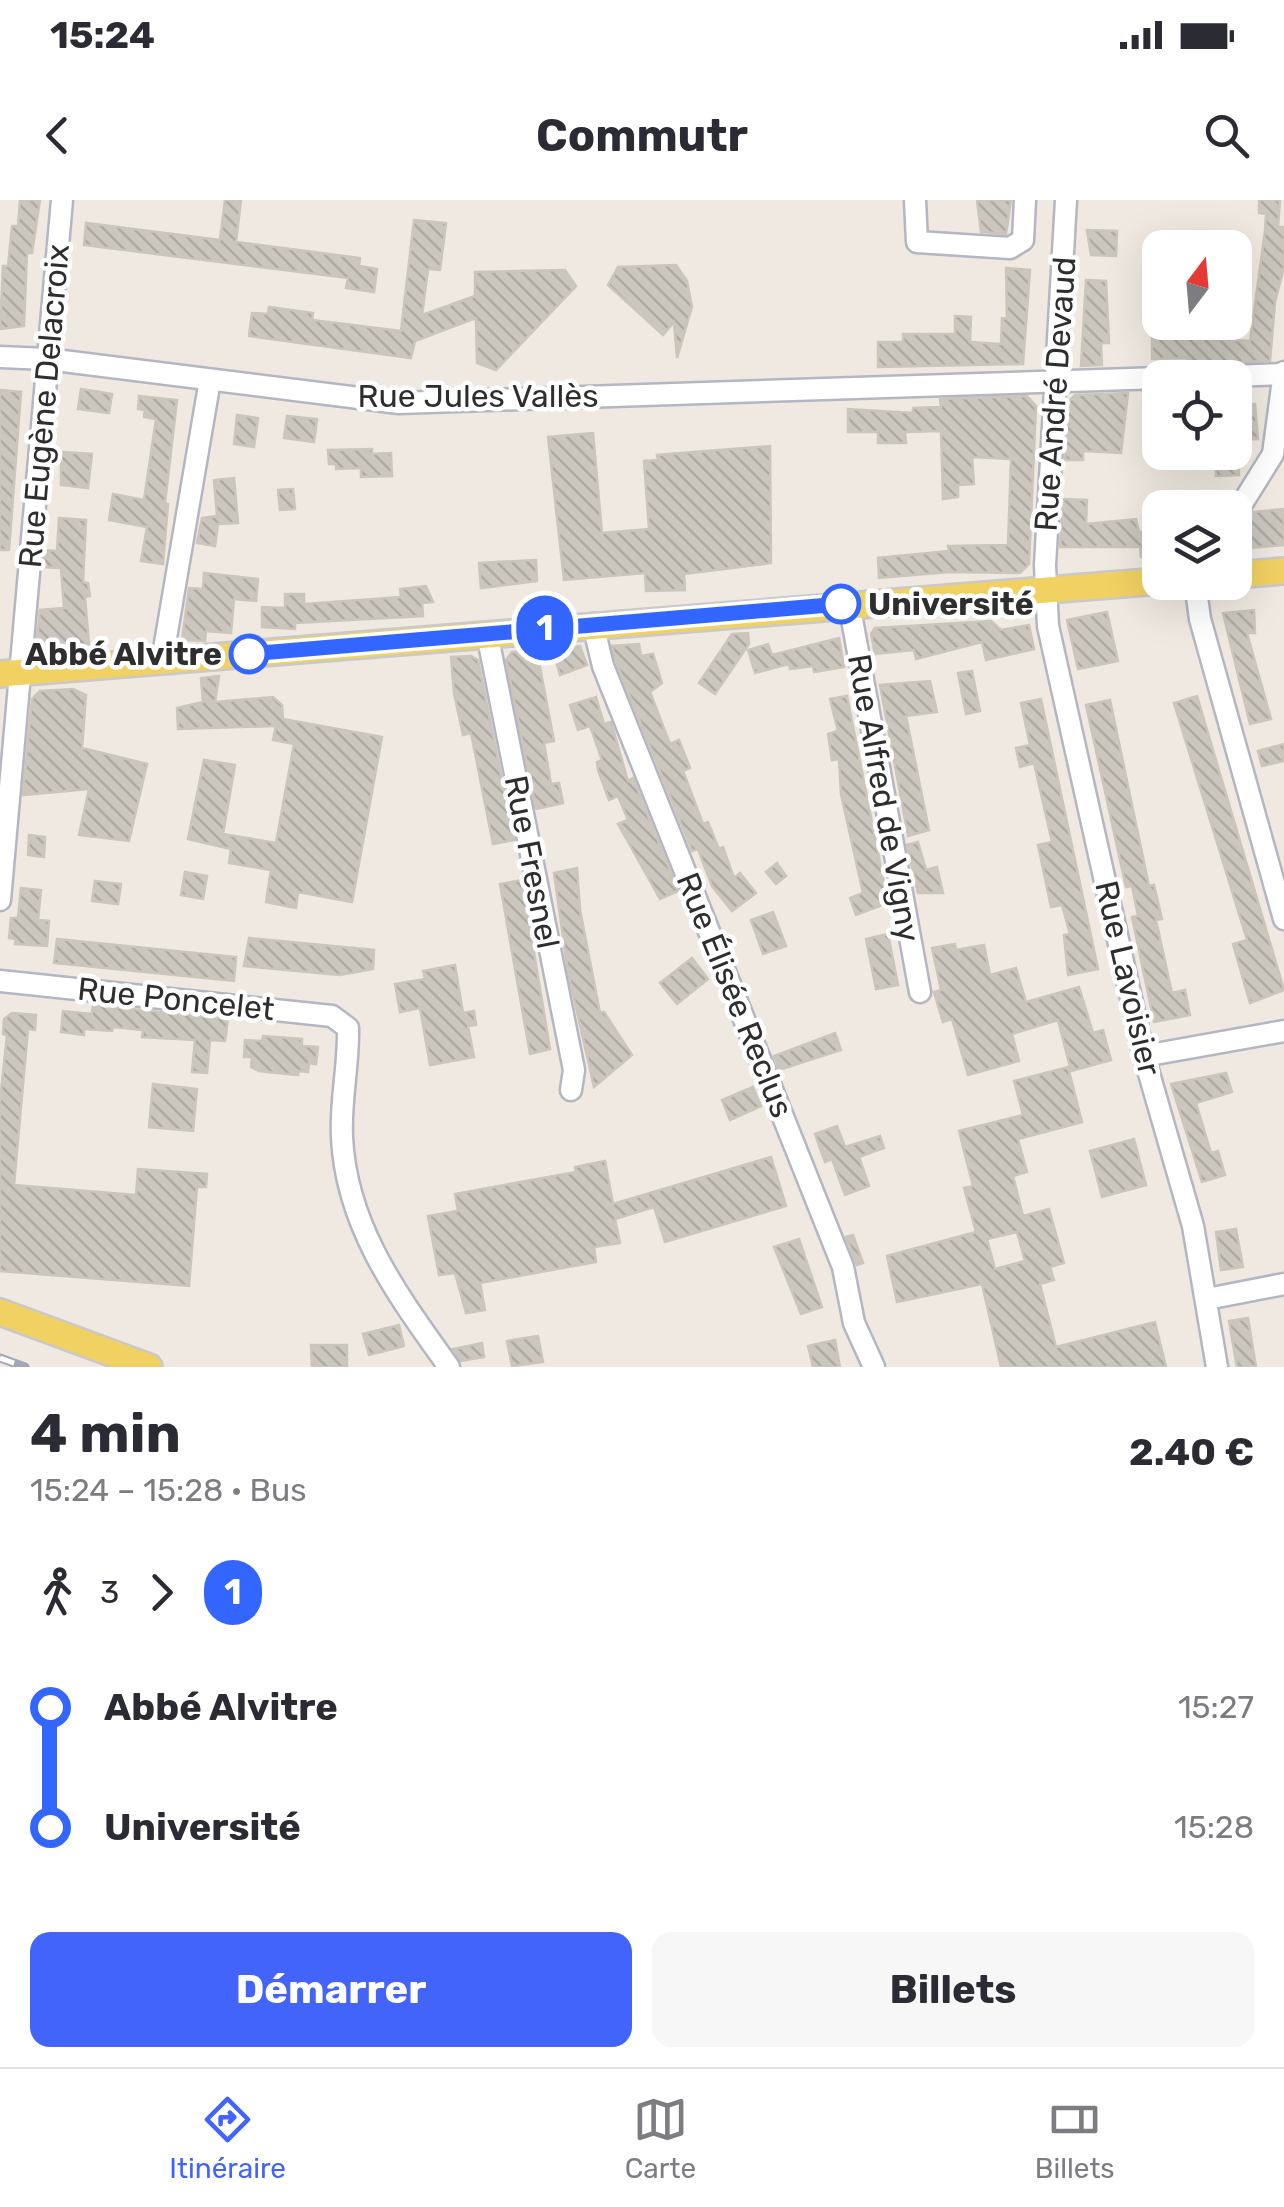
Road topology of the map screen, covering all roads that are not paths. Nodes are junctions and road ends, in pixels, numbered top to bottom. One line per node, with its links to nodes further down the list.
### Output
1 (62, 200): 6 (street, Rue Eugène Delacroix)
2 (915, 200): 3 (street)
3 (1025, 200)
4 (1066, 200): 11 (street, Rue André Devaud)
5 (0, 357): 6 (street, Rue Jules Vallès)
6 (47, 359): 10 (street, Rue Jules Vallès); 22 (street, Rue Eugène Delacroix)
7 (1284, 373): 8 (street); 12 (street)
8 (1252, 374)
9 (1142, 379): 11 (street, Rue Jules Vallès)
10 (210, 380): 11 (street, Rue Jules Vallès); 21 (street)
11 (1054, 381): 16 (street, Rue André Devaud)
12 (1251, 490)
13 (1284, 571): 14 (main road)
14 (1252, 574)
15 (1142, 582): 16 (main road)
16 (1044, 587): 18 (main road); 28 (street, Rue Lavoisier)
17 (1197, 600): 24 (street)
18 (848, 603): 19 (main road); 26 (street, Rue Alfred de Vigny)
19 (593, 624): 20 (main road); 35 (street, Rue Élisée Reclus)
20 (487, 633): 21 (main road); 29 (street, Rue Fresnel)
21 (162, 661): 22 (main road)
22 (10, 673): 23 (street, Rue Eugène Delacroix)
23 (0, 900)
24 (1284, 919)
25 (0, 981): 34 (street, Rue Poncelet)
26 (920, 992)
27 (1284, 1031): 28 (street)
28 (1144, 1056): 31 (street, Rue Lavoisier)
29 (571, 1090)
30 (1284, 1284): 31 (street)
31 (1206, 1299): 36 (street, Rue Lavoisier)
32 (0, 1312): 33 (main road)
33 (149, 1367)
34 (449, 1367)
35 (874, 1367)
36 (1217, 1367)

